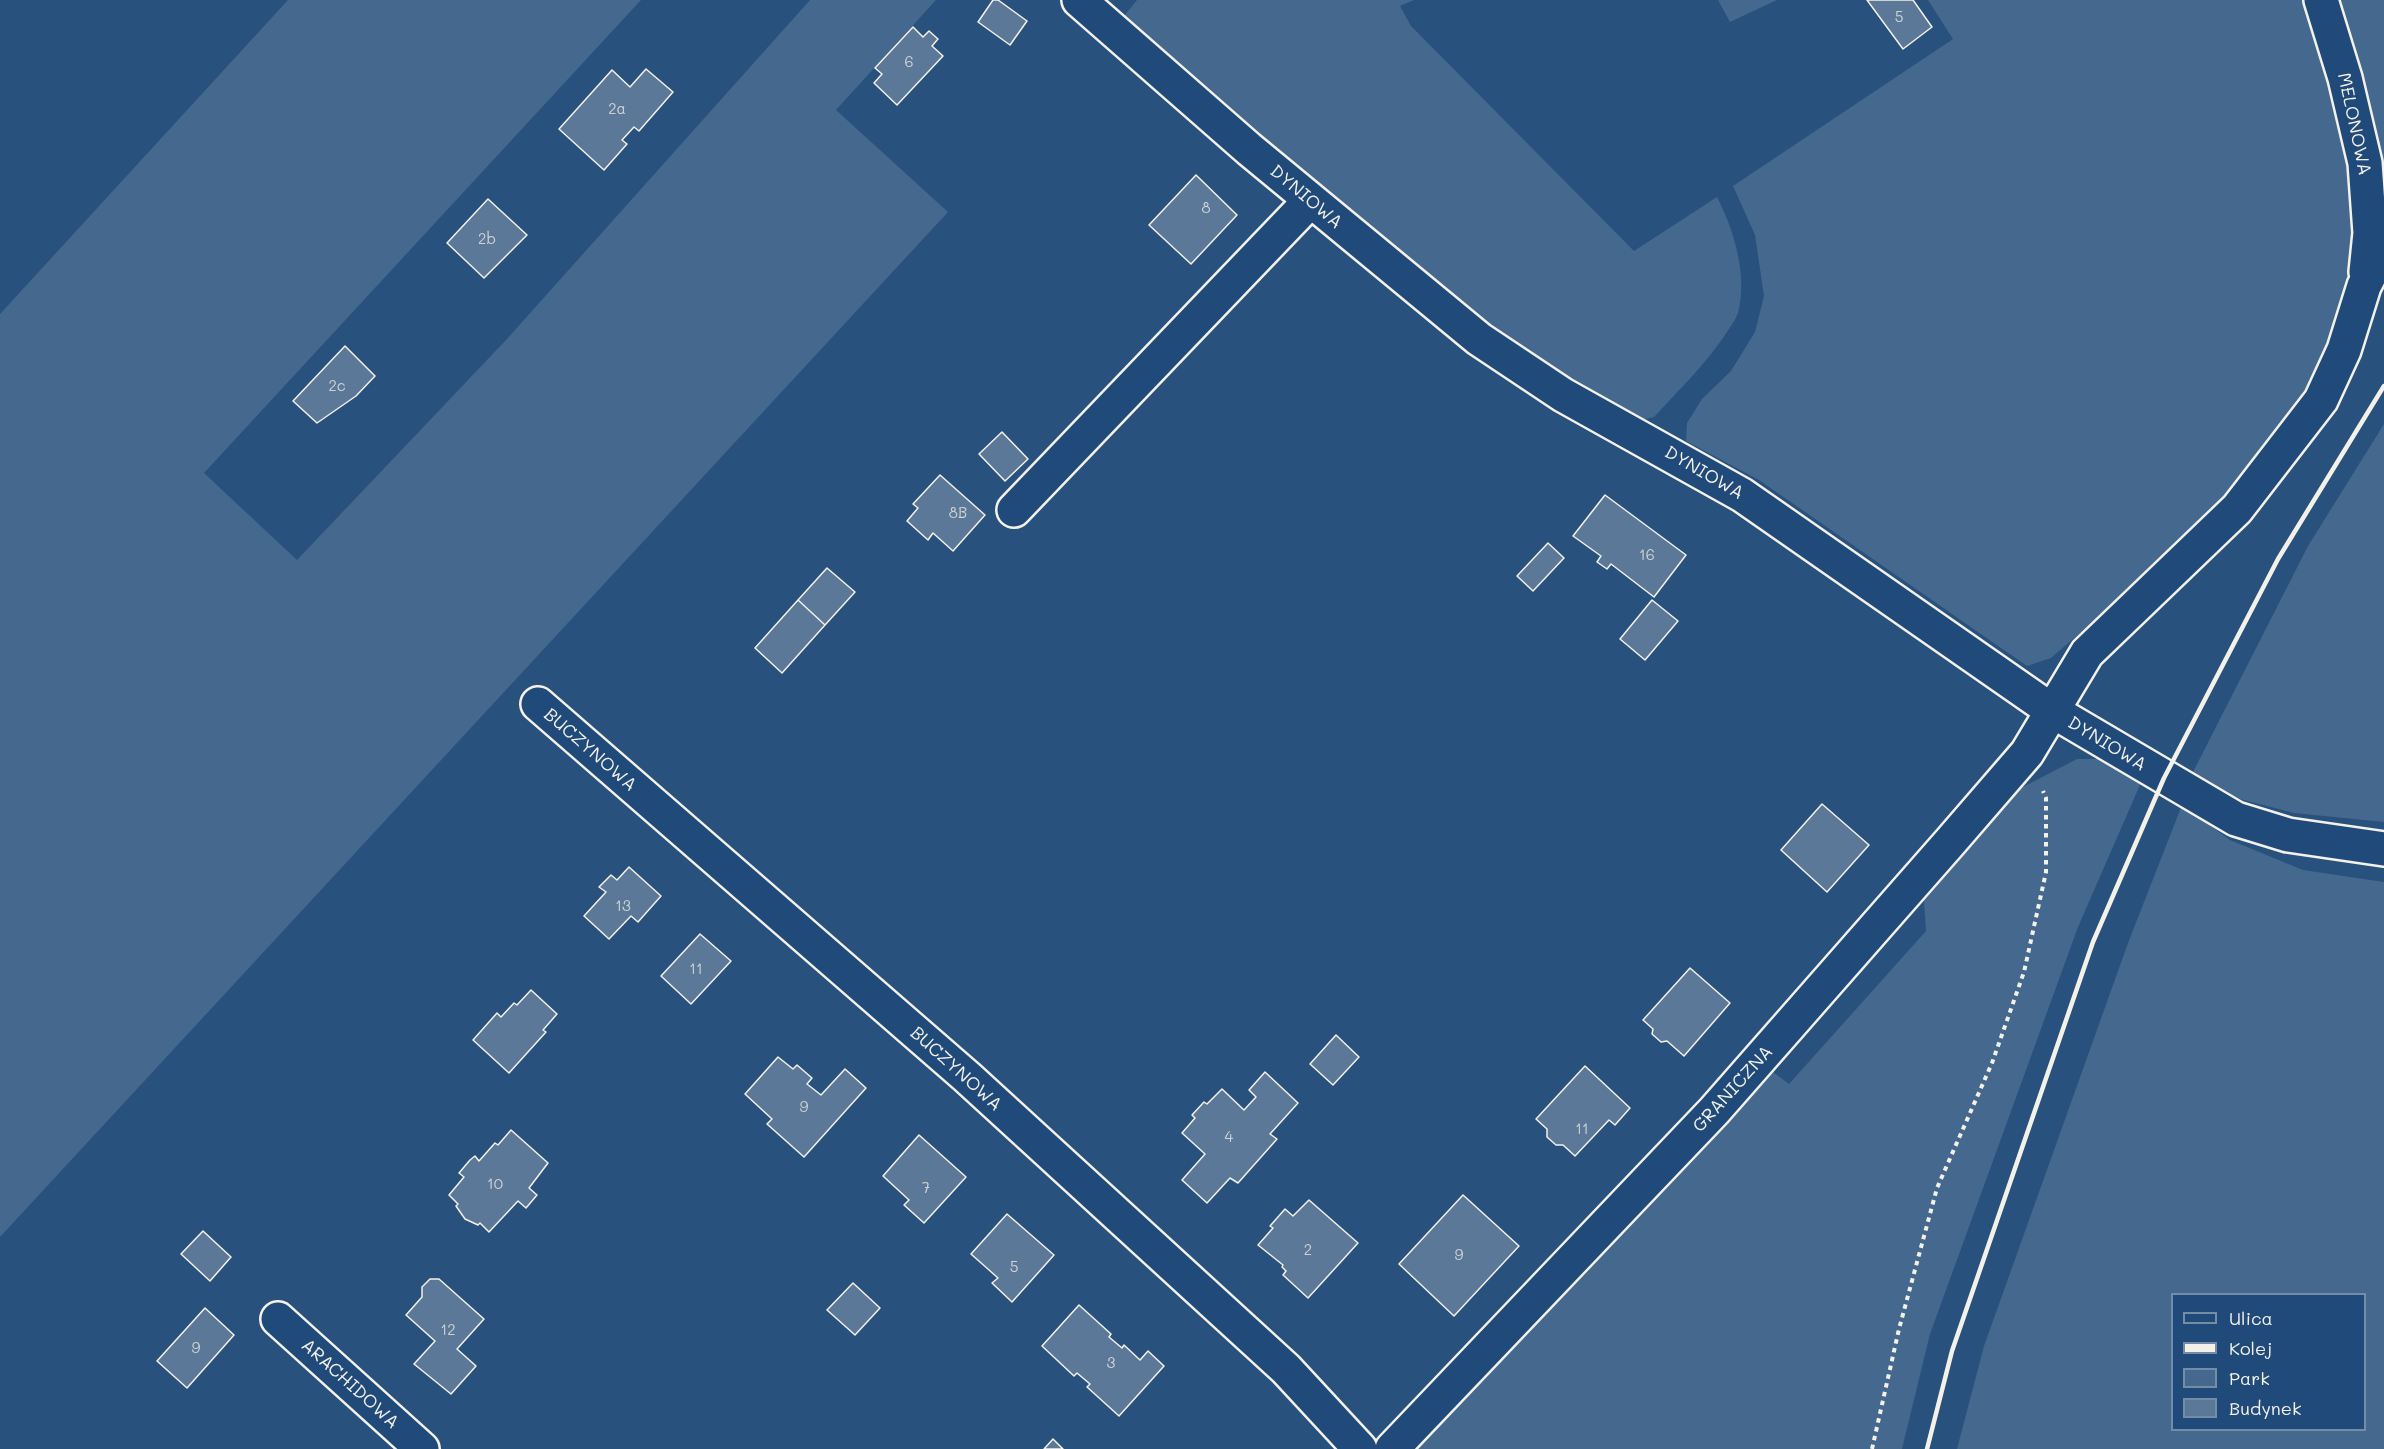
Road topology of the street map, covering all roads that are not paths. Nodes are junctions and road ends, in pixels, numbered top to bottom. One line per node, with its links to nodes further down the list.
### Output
1 (2321, 0): 5 (street, MELONOWA)
2 (1099, 6): 3 (street, DYNIOWA)
3 (1310, 201): 6 (street); 8 (street, DYNIOWA)
4 (2384, 247): 5 (street)
5 (2364, 286): 8 (street, GRANICZNA)
6 (1014, 510)
7 (538, 704): 12 (street, BUCZYNOWA)
8 (2051, 710): 9 (street, DYNIOWA); 13 (street, GRANICZNA)
9 (2384, 849)
10 (278, 1319): 11 (street, ARACHIDOWA)
11 (422, 1449)
12 (1360, 1449)
13 (1392, 1449)

